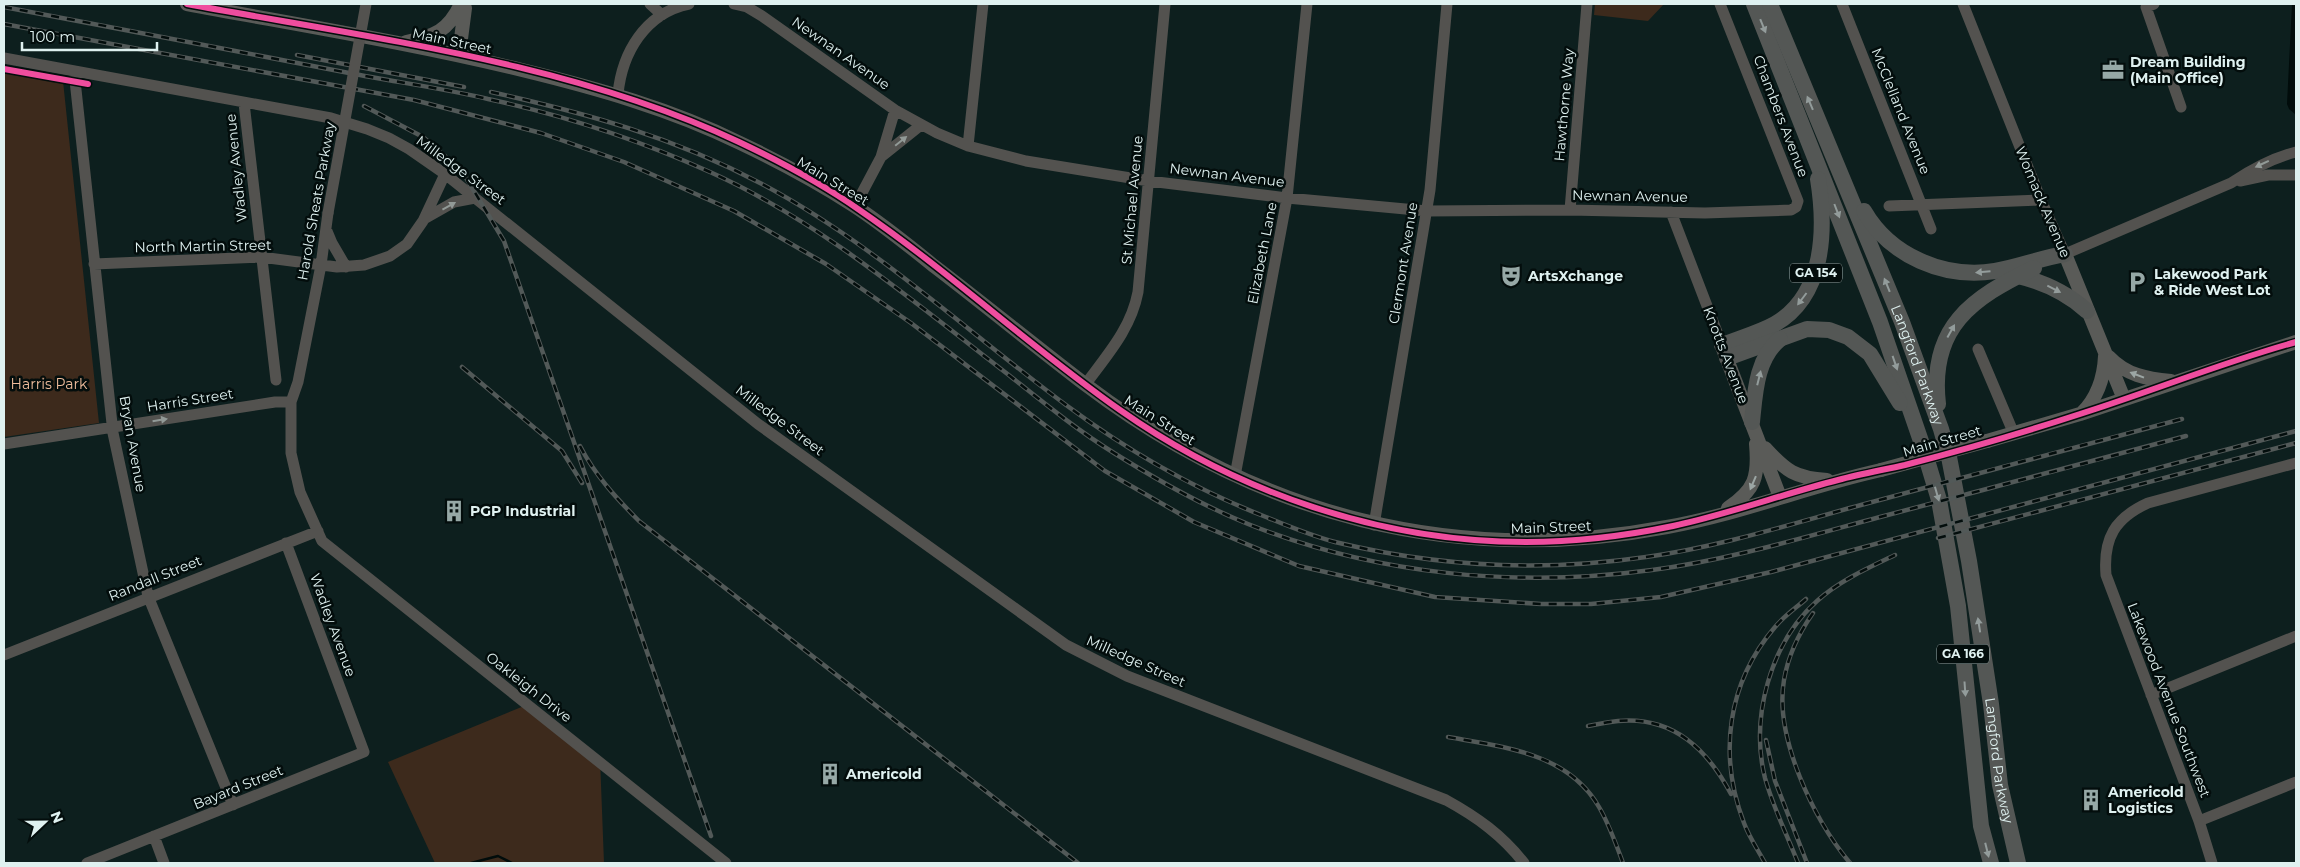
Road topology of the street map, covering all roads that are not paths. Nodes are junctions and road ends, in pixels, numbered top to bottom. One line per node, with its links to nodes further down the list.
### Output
1 (187, 4): 20 (main road, Main Street)
2 (366, 4): 48 (street, Harold Sheats Parkway, bridge)
3 (461, 4): 20 (main road)
4 (465, 4): 21 (main road)
5 (650, 4): 19 (street)
6 (689, 4): 19 (street)
7 (734, 4): 27 (street, Newnan Avenue)
8 (982, 4): 29 (street)
9 (1165, 4): 35 (street, St Michael Avenue)
10 (1307, 4): 38 (street, Elizabeth Lane)
11 (1447, 4): 44 (street, Clermont Avenue)
12 (1588, 4): 43 (street, Hawthorne Way)
13 (1720, 4): 45 (street, Chambers Avenue)
14 (1754, 4): 30 (highway, Langford Parkway / GA 154, one-way to 30)
15 (1770, 4): 30 (highway, Langford Parkway / GA 154, one-way to 15)
16 (1842, 4): 40 (street, McClelland Avenue)
17 (1963, 4): 39 (street, Womack Avenue)
18 (2154, 4): 26 (street)
19 (662, 15): 24 (street)
20 (398, 43): 21 (main road, Main Street)
21 (459, 54): 24 (main road, Main Street)
22 (4, 58): 23 (street, Milledge Street)
23 (74, 71): 25 (street, Milledge Street); 52 (street, Bryan Avenue)
24 (618, 94): 41 (main road, Main Street)
25 (244, 103): 33 (street, Milledge Street); 51 (street, Wadley Avenue)
26 (2181, 107)
27 (895, 110): 28 (street, Newnan Avenue); 32 (street)
28 (921, 125): 29 (street, Newnan Avenue); 32 (street, one-way to 28)
29 (968, 146): 35 (street, Newnan Avenue)
30 (1821, 149): 50 (highway, one-way to 30); 60 (highway, GA 154, one-way to 60); 69 (highway, Langford Parkway / GA 166, one-way to 30); 73 (highway, Langford Parkway / GA 166, one-way to 73)
31 (2296, 152): 36 (street, one-way to 36)
32 (881, 157): 41 (street)
33 (445, 174): 37 (street, Milledge Street); 47 (street, North Martin Street)
34 (2296, 175): 36 (street)
35 (1149, 181): 38 (street, Newnan Avenue); 64 (street, St Michael Avenue)
36 (2231, 183): 50 (street)
37 (476, 198): 47 (street, one-way to 37); 94 (street, Milledge Street)
38 (1287, 198): 44 (street, Newnan Avenue); 75 (street, Elizabeth Lane)
39 (2041, 200): 40 (street); 50 (street, Womack Avenue)
40 (1922, 205): 42 (street); 49 (street, McClelland Avenue)
41 (855, 206): 64 (main road, Main Street)
42 (1889, 206)
43 (1570, 210): 44 (street, Newnan Avenue); 46 (street, Newnan Avenue)
44 (1427, 211): 79 (street, Clermont Avenue)
45 (1761, 211): 46 (street, Newnan Avenue)
46 (1671, 212): 60 (street, Knotts Avenue)
47 (424, 219): 54 (street, North Martin Street)
48 (326, 229): 53 (street, Harold Sheats Parkway); 54 (street)
49 (1931, 229)
50 (2065, 254): 55 (highway); 56 (main road, Womack Avenue)
51 (261, 257): 52 (street, North Martin Street); 53 (street, North Martin Street); 62 (street, Wadley Avenue)
52 (94, 264): 68 (street, Bryan Avenue)
53 (321, 265): 54 (street, North Martin Street); 66 (street, Harold Sheats Parkway)
54 (346, 267)
55 (2018, 276): 56 (highway, one-way to 56); 69 (highway, one-way to 55)
56 (2086, 311): 61 (main road, Womack Avenue)
57 (1780, 339): 60 (highway); 70 (highway, one-way to 57); 73 (highway)
58 (2296, 342): 63 (main road, Main Street)
59 (1978, 349): 71 (street)
60 (1724, 352): 70 (main road, Knotts Avenue)
61 (2105, 352): 63 (main road, one-way to 61); 65 (main road, Womack Avenue); 67 (main road)
62 (276, 380)
63 (2181, 380): 65 (main road, Main Street)
64 (1085, 384): 75 (main road, Main Street)
65 (2124, 399): 67 (main road, Main Street)
66 (291, 402): 68 (street, Harris Street, one-way to 66); 80 (street)
67 (2080, 414): 71 (main road, Main Street)
68 (112, 427): 72 (street, Harris Street); 82 (street, Bryan Avenue)
69 (1941, 429): 96 (highway, Langford Parkway / GA 166, one-way to 69)
70 (1755, 431): 76 (main road); 77 (main road, Knotts Avenue); 78 (main road, one-way to 78)
71 (2014, 434): 76 (main road, Main Street, bridge)
72 (4, 444)
73 (1924, 447): 95 (highway, Langford Parkway / GA 166, one-way to 95)
74 (2296, 463): 85 (street, Lakewood Avenue Southwest)
75 (1234, 476): 79 (main road, Main Street)
76 (1836, 480): 77 (main road, Main Street)
77 (1780, 498): 78 (main road, Main Street)
78 (1719, 514): 79 (main road, Main Street)
79 (1374, 525)
80 (318, 531): 81 (street, Randall Street); 93 (street, Oakleigh Drive)
81 (286, 543): 82 (street, Randall Street); 86 (street, Wadley Avenue)
82 (148, 596): 84 (street, Randall Street); 88 (street, Bryan Avenue)
83 (2296, 636): 85 (street)
84 (4, 655)
85 (2151, 694): 89 (street, Lakewood Avenue Southwest)
86 (351, 718): 88 (street, Bayard Street)
87 (2296, 782): 89 (street)
88 (232, 805): 90 (street, Bayard Street)
89 (2199, 821): 97 (street, Lakewood Avenue Southwest)
90 (154, 836): 91 (street, Bayard Street); 92 (street)
91 (87, 863)
92 (164, 863)
93 (726, 863)
94 (1524, 863)
95 (1991, 863)
96 (2018, 863)
97 (2212, 863)

